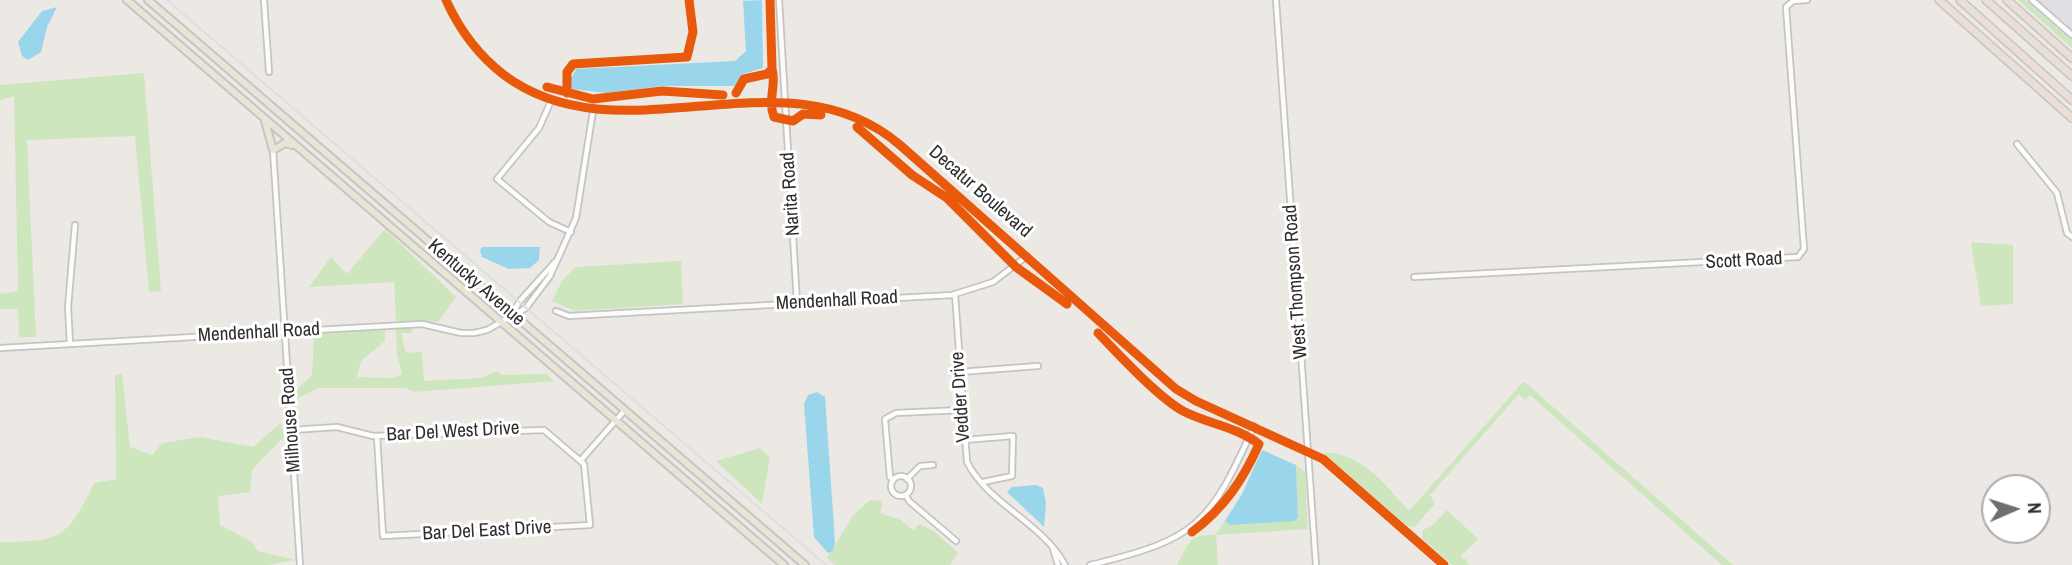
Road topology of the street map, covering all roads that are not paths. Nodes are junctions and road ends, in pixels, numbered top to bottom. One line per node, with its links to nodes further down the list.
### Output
1 (127, 0): 21 (main road, Kentucky Avenue)
2 (148, 0): 35 (main road, Kentucky Avenue)
3 (264, 0): 15 (street)
4 (446, 0): 18 (street, Decatur Boulevard)
5 (779, 0): 19 (street, Narita Road)
6 (1276, 0): 49 (street, West Thompson Road)
7 (1807, 0): 31 (street, Scott Road)
8 (1939, 0): 22 (highway)
9 (1959, 0): 17 (highway)
10 (1986, 0): 16 (highway)
11 (2007, 0): 14 (highway)
12 (2032, 0): 13 (street)
13 (2072, 35)
14 (2072, 58)
15 (269, 72)
16 (2072, 76)
17 (2072, 100)
18 (551, 101): 20 (street, Decatur Boulevard); 27 (street)
19 (785, 102): 20 (street, Decatur Boulevard); 29 (street, Decatur Boulevard); 33 (street, Narita Road)
20 (593, 111): 27 (street)
21 (264, 118): 24 (main road, Kentucky Avenue); 25 (main road)
22 (2072, 118)
23 (2017, 144): 28 (street)
24 (297, 147): 25 (main road); 36 (main road, Kentucky Avenue)
25 (273, 150): 37 (street, Milhouse Road)
26 (75, 225): 38 (street)
27 (571, 232): 30 (street)
28 (2072, 237)
29 (1027, 257): 32 (street, Mendenhall Road); 45 (street, Decatur Boulevard)
30 (555, 262): 35 (street); 35 (street)
31 (1414, 277)
32 (955, 294): 33 (street, Mendenhall Road); 41 (street, Vedder Drive)
33 (797, 303): 34 (street, Mendenhall Road)
34 (556, 311)
35 (513, 314): 36 (street, Mendenhall Road); 42 (main road, Kentucky Avenue)
36 (501, 322): 37 (street, Mendenhall Road); 44 (main road, Kentucky Avenue)
37 (285, 331): 38 (street, Mendenhall Road); 46 (street, Milhouse Road)
38 (70, 344): 39 (street, Mendenhall Road)
39 (0, 348)
40 (1038, 366): 41 (street)
41 (960, 372): 43 (street, Vedder Drive)
42 (625, 410): 44 (street); 60 (main road, Kentucky Avenue)
43 (962, 410): 48 (street, Vedder Drive); 53 (street)
44 (616, 420): 50 (street); 59 (main road, Kentucky Avenue)
45 (1254, 426): 49 (street, Decatur Boulevard); 63 (street)
46 (292, 430): 47 (street, Bar Del West Drive); 58 (street, Milhouse Road)
47 (377, 436): 50 (street, Bar Del West Drive); 50 (street, Bar Del East Drive)
48 (964, 440): 54 (street, Vedder Drive); 54 (street)
49 (1307, 450): 64 (street, West Thompson Road); 65 (street, Decatur Boulevard)
50 (581, 460)
51 (933, 465): 52 (street)
52 (907, 478): 53 (street); 55 (street)
53 (893, 480): 55 (street)
54 (983, 482): 57 (street, Vedder Drive)
55 (906, 495): 56 (street)
56 (956, 541)
57 (1053, 549): 61 (street, Vedder Drive); 62 (street, Vedder Drive)
58 (300, 565)
59 (785, 565)
60 (805, 565)
61 (1058, 565)
62 (1065, 565)
63 (1090, 565)
64 (1316, 565)
65 (1444, 565)

